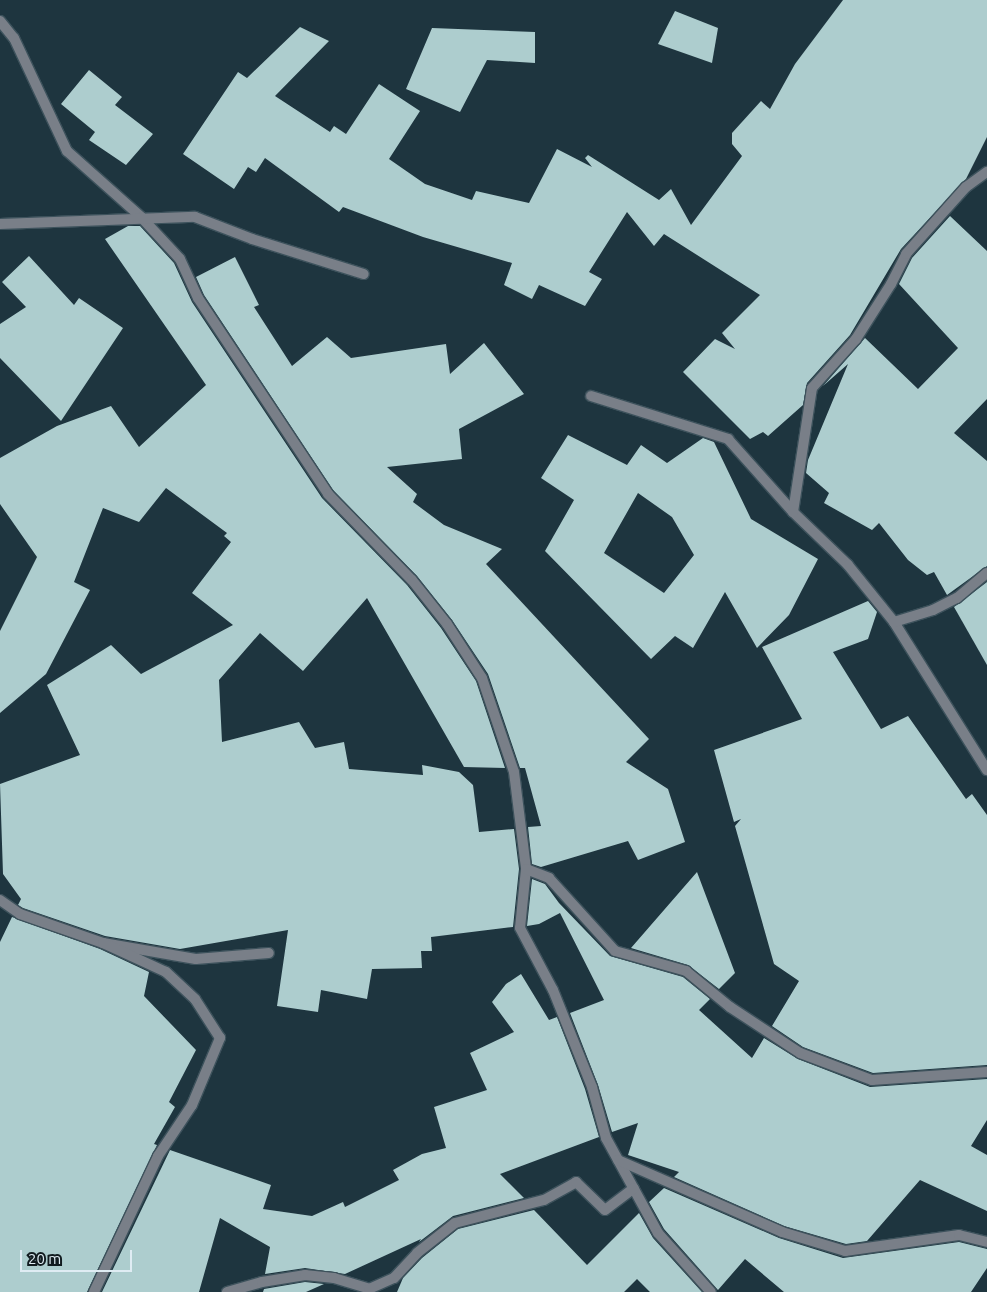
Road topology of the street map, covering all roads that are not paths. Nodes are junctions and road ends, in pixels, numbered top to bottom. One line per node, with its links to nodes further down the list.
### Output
1 (0, 21): 3 (street)
2 (987, 172): 7 (street)
3 (141, 217): 4 (street); 5 (street); 11 (street)
4 (0, 224)
5 (364, 274)
6 (591, 396): 7 (street)
7 (793, 512): 9 (street)
8 (987, 573): 9 (street)
9 (894, 622): 10 (street)
10 (987, 770)
11 (526, 869): 15 (street); 16 (street)
12 (0, 900): 13 (street)
13 (103, 943): 14 (street); 19 (street)
14 (269, 953)
15 (987, 1072)
16 (618, 1160): 17 (street); 18 (street)
17 (634, 1188): 20 (street); 21 (street)
18 (987, 1242)
19 (94, 1292)
20 (227, 1292)
21 (711, 1292)

